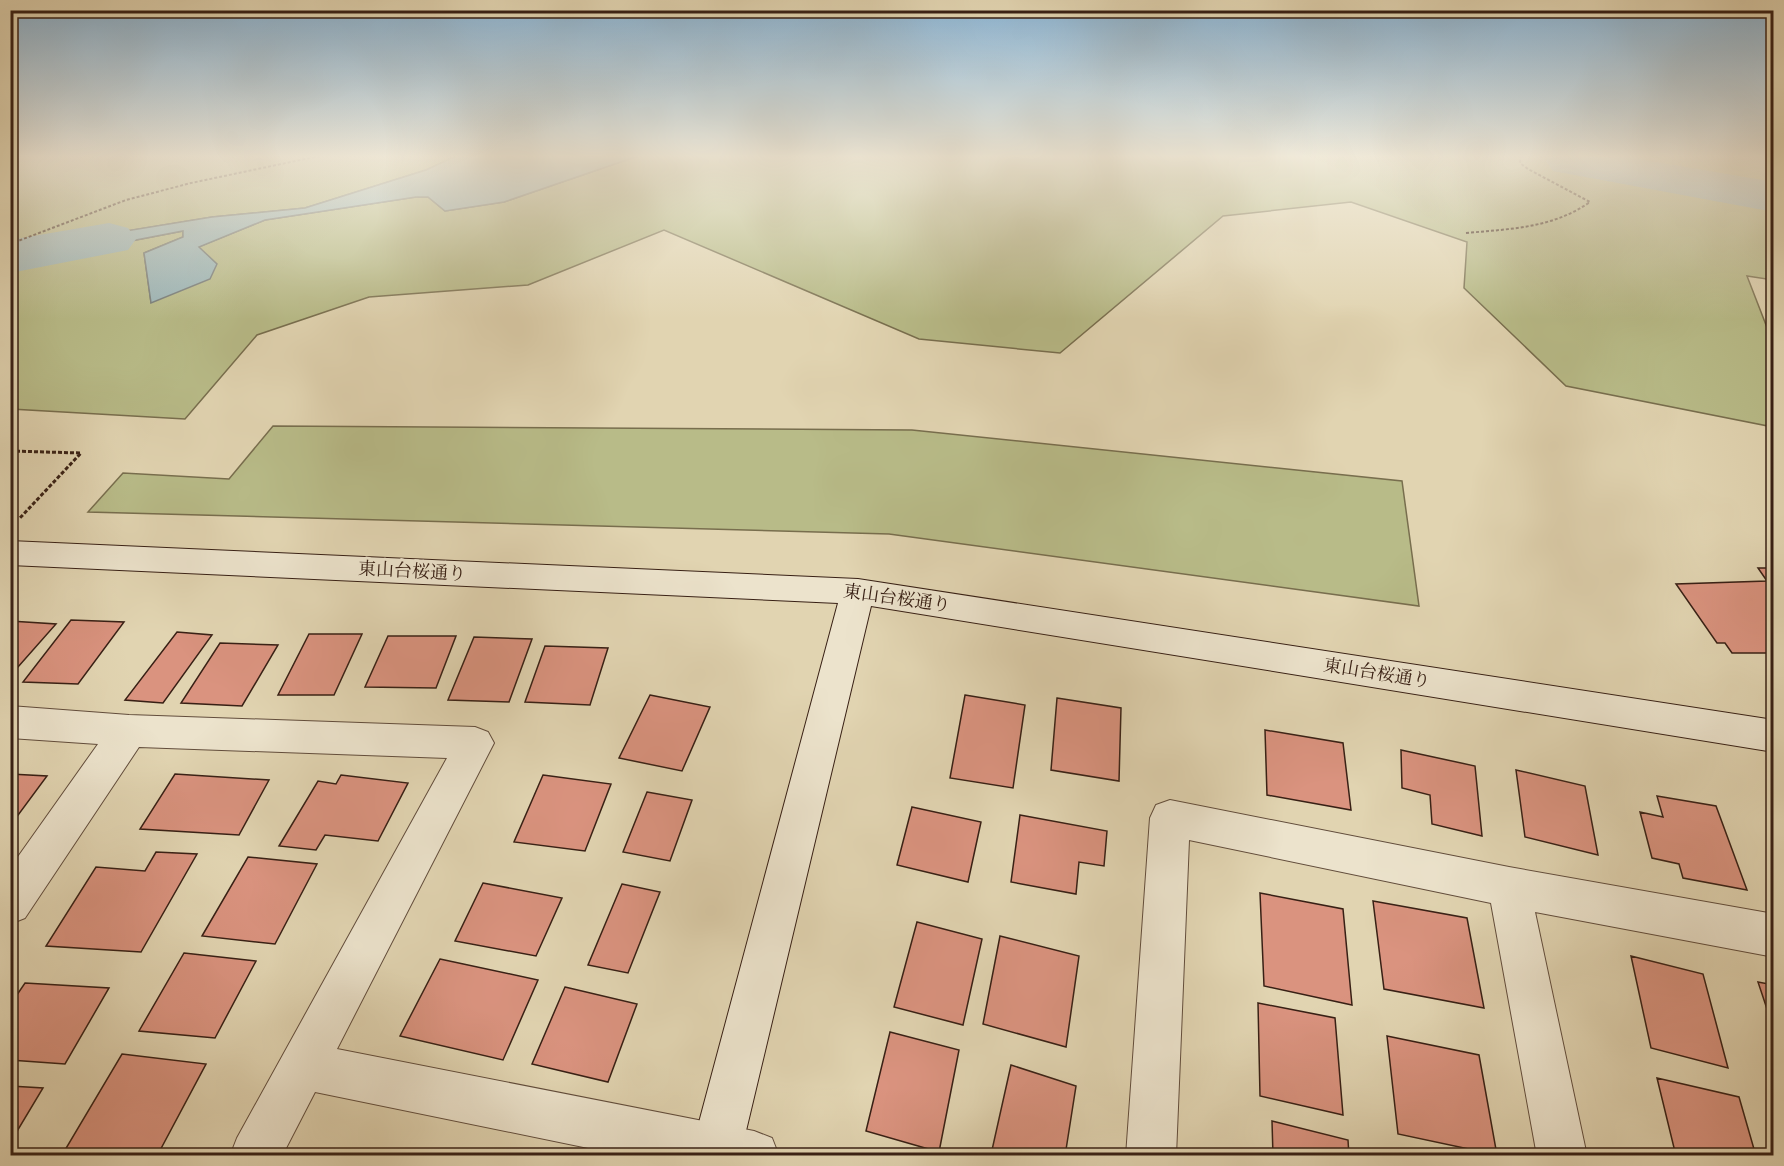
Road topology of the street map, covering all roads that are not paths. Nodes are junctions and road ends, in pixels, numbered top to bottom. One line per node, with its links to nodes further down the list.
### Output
1 (10, 553): 2 (street, 東山台桜通り)
2 (858, 591): 5 (street, 東山台桜通り); 10 (street)
3 (10, 722): 4 (street)
4 (129, 731): 7 (street); 9 (street)
5 (1773, 736)
6 (1509, 887): 8 (street); 12 (street); 13 (street)
7 (10, 904)
8 (1773, 936)
9 (303, 1066): 10 (street); 11 (street)
10 (729, 1153)
11 (255, 1155)
12 (1150, 1155)
13 (1562, 1155)

